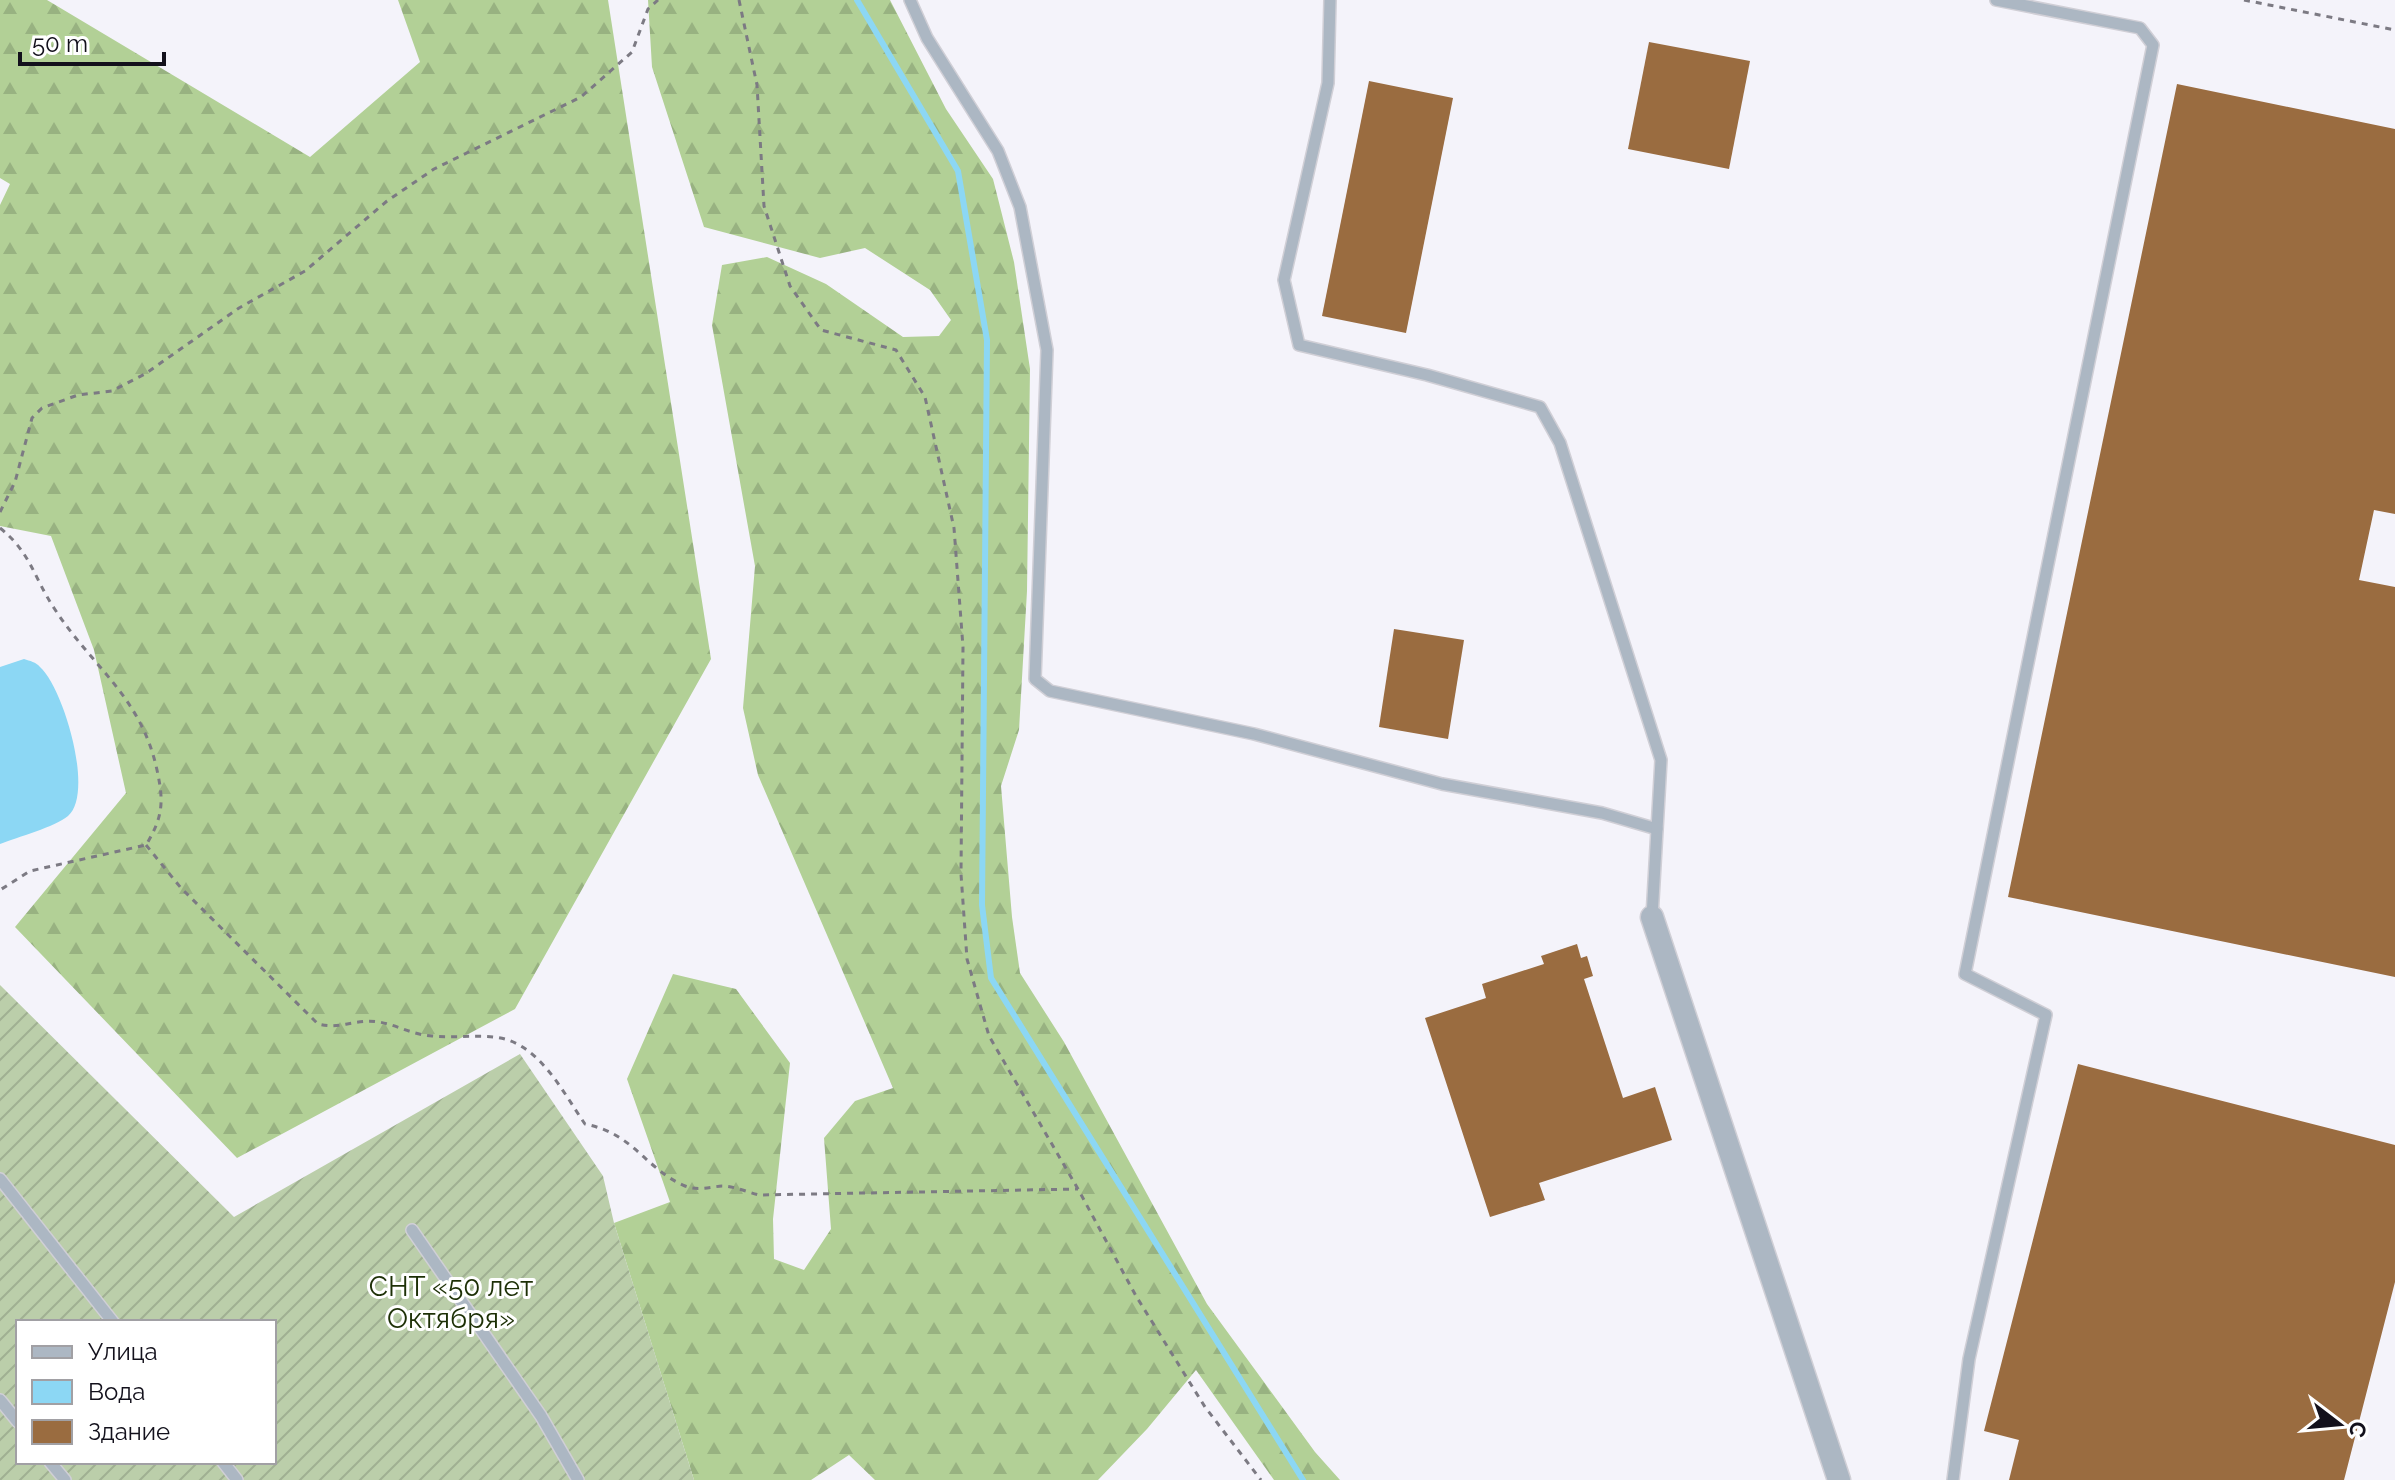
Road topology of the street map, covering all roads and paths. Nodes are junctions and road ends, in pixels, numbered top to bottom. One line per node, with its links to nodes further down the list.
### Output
1 (658, 0): 8 (path)
2 (739, 0): 15 (path)
3 (910, 0): 10 (lane)
4 (1330, 0): 10 (lane)
5 (1996, 0): 27 (lane)
6 (2244, 0): 7 (path)
7 (2395, 30)
8 (0, 512)
9 (0, 528): 11 (path)
10 (1657, 829): 13 (lane)
11 (146, 845): 12 (path); 15 (path)
12 (0, 890)
13 (1652, 917): 26 (street)
14 (0, 1179): 17 (lane)
15 (1078, 1189): 25 (path)
16 (412, 1230): 24 (lane)
17 (111, 1320)
18 (0, 1400): 19 (lane)
19 (16, 1420)
20 (52, 1464): 22 (lane)
21 (225, 1464): 23 (lane)
22 (65, 1480)
23 (237, 1480)
24 (578, 1480)
25 (1261, 1480)
26 (1839, 1480)
27 (1953, 1480)

